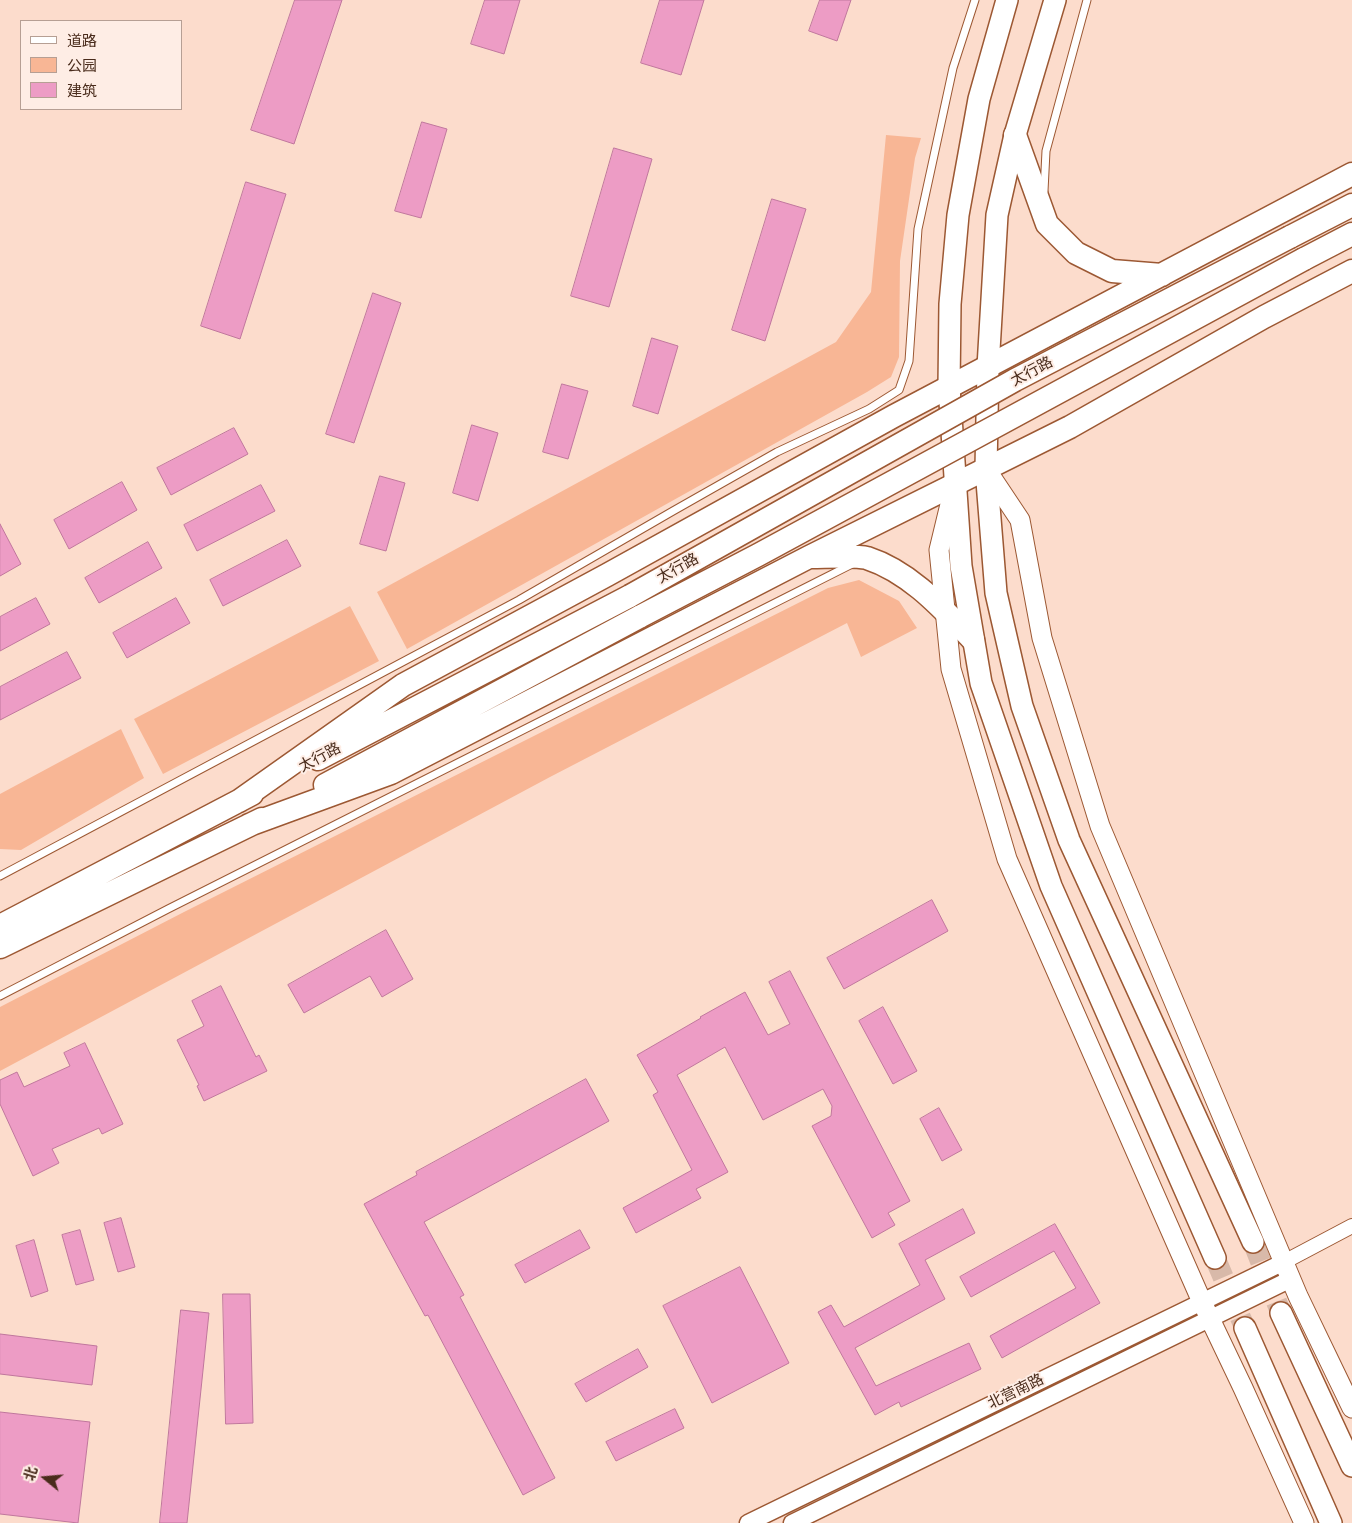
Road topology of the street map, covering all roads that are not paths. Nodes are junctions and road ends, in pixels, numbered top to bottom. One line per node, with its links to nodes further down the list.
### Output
1 (975, 0): 24 (lane)
2 (1007, 0): 15 (main road)
3 (1055, 0): 5 (main road)
4 (1087, 0): 8 (lane)
5 (1015, 135): 11 (highway); 14 (main road)
6 (1352, 174): 13 (highway)
7 (1352, 205): 22 (highway, 太行路, bridge)
8 (1051, 211)
9 (1054, 219): 11 (lane)
10 (1352, 234): 23 (highway, 太行路, bridge)
11 (1065, 242): 13 (highway)
12 (1352, 272): 16 (highway)
13 (1162, 275): 14 (highway)
14 (988, 367): 15 (highway); 16 (main road)
15 (949, 387): 17 (main road); 22 (highway)
16 (986, 468): 17 (highway); 29 (main road); 31 (main road)
17 (955, 484): 18 (highway); 20 (main road); 21 (main road)
18 (809, 557): 19 (highway); 23 (highway)
19 (865, 558): 20 (highway); 27 (lane)
20 (945, 611): 21 (highway); 32 (main road)
21 (974, 640): 30 (main road)
22 (239, 800): 25 (highway, 太行路)
23 (249, 825): 26 (highway, 太行路)
24 (0, 876)
25 (0, 926)
26 (0, 947)
27 (0, 996)
28 (1352, 1226): 31 (street)
29 (1253, 1242)
30 (1215, 1258)
31 (1288, 1270): 32 (street, 北营南路); 35 (main road)
32 (1206, 1310): 37 (street, 北营南路); 38 (street, 北营南路); 39 (main road)
33 (1281, 1313): 36 (main road)
34 (1245, 1328): 40 (main road)
35 (1352, 1408)
36 (1352, 1466)
37 (748, 1523)
38 (792, 1523)
39 (1304, 1523)
40 (1331, 1523)

